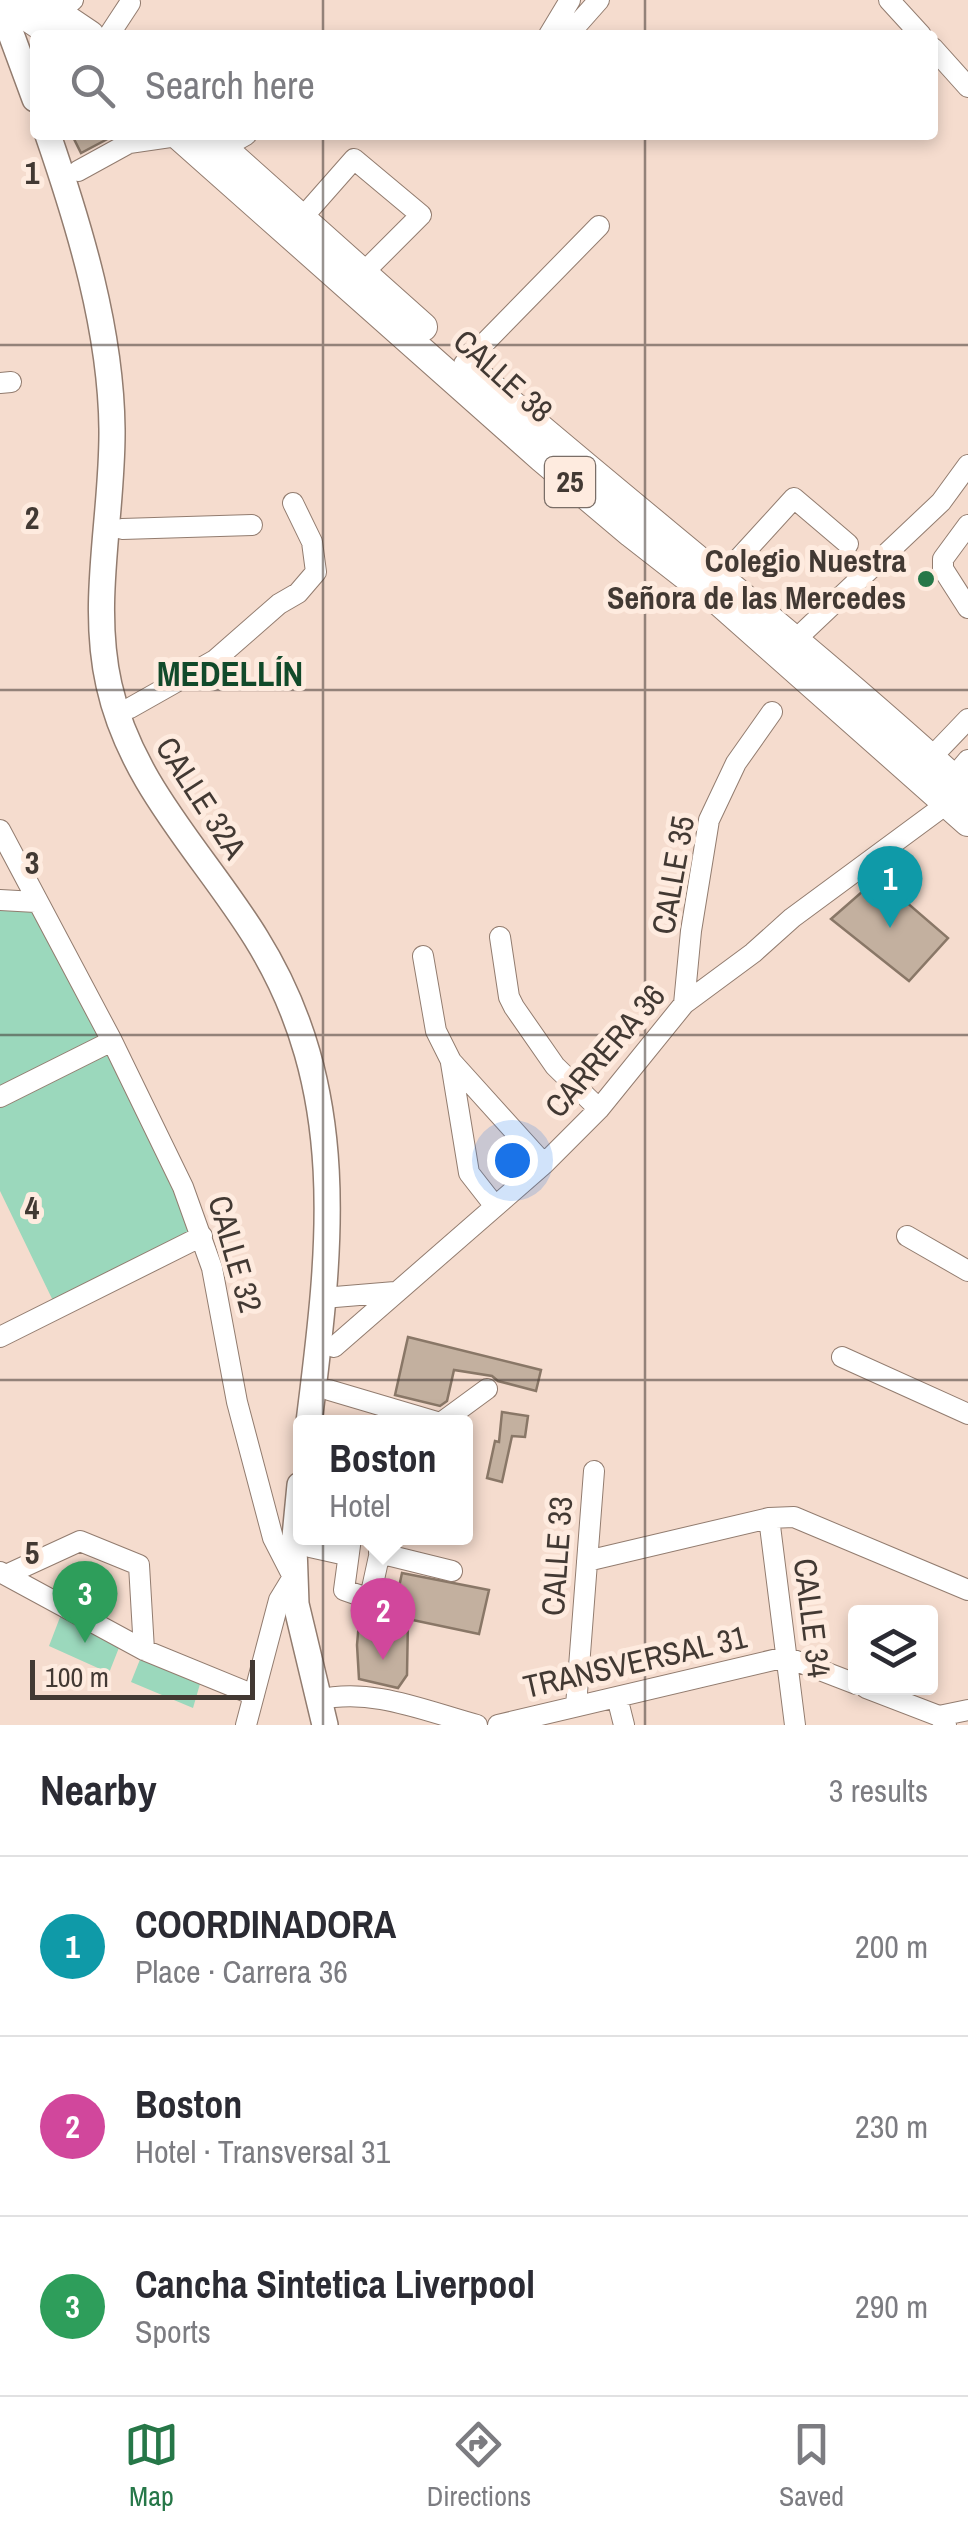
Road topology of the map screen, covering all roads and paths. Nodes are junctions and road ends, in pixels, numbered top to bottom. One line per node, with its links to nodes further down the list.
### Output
1 (570, 0): 8 (street)
2 (599, 0): 9 (street)
3 (889, 0): 10 (street)
4 (130, 4): 7 (street)
5 (35, 7): 6 (highway)
6 (80, 30)
7 (112, 30)
8 (552, 30)
9 (564, 30)
10 (916, 30)
11 (938, 54): 12 (street)
12 (968, 87)
13 (50, 140): 53 (main road, CALLE 32A)
14 (67, 140): 18 (main road, CALLE 32A)
15 (125, 140): 18 (street)
16 (186, 140): 35 (highway, CALLE 38 / 25)
17 (227, 140): 19 (highway, CALLE 38 / 25)
18 (78, 171): 27 (main road, CALLE 32A)
19 (302, 218): 21 (highway, CALLE 38 / 25); 21 (street)
20 (599, 226): 22 (street)
21 (363, 273): 22 (highway, CALLE 38 / 25)
22 (464, 364): 29 (highway, CALLE 38 / 25)
23 (968, 465): 31 (street)
24 (293, 503): 32 (street)
25 (252, 525): 27 (street)
26 (968, 526): 30 (street)
27 (122, 529): 32 (main road, CALLE 32A)
28 (848, 544): 29 (street)
29 (721, 578): 31 (highway, CALLE 38 / 25)
30 (968, 608)
31 (794, 642): 35 (highway, CALLE 38 / 25)
32 (130, 708): 53 (main road, CALLE 32A)
33 (772, 712): 42 (street, CALLE 35)
34 (968, 720): 35 (street)
35 (923, 766): 36 (highway, CALLE 38 / 25)
36 (958, 791): 42 (street, CARRERA 36)
37 (0, 830): 39 (street, CALLE 32)
38 (0, 900): 39 (street)
39 (36, 902): 43 (street, CALLE 32)
40 (500, 938): 46 (street)
41 (424, 956): 44 (street)
42 (684, 1004): 46 (street, CARRERA 36)
43 (112, 1041): 45 (street); 49 (street, CALLE 32)
44 (450, 1061): 47 (street); 48 (street)
45 (0, 1097)
46 (599, 1110): 47 (street, CARRERA 36)
47 (544, 1164): 48 (street, CARRERA 36)
48 (494, 1205): 52 (street, CARRERA 36)
49 (202, 1236): 55 (street); 75 (street, CALLE 32)
50 (907, 1236): 51 (street)
51 (968, 1270)
52 (395, 1292): 53 (street); 54 (street, CARRERA 36)
53 (340, 1297): 54 (street); 56 (main road, CALLE 32A); 61 (main road, CALLE 32A)
54 (367, 1317): 56 (street, CARRERA 36)
55 (0, 1337)
56 (334, 1347): 59 (main road, CALLE 32A)
57 (842, 1357): 60 (street)
58 (486, 1389): 64 (street)
59 (329, 1390): 62 (main road, CALLE 32A); 63 (street)
60 (968, 1414)
61 (310, 1415)
62 (326, 1415)
63 (416, 1415)
64 (450, 1415)
65 (594, 1471): 72 (street, CALLE 33)
66 (769, 1518): 72 (street); 76 (street); 79 (street, CALLE 34)
67 (295, 1545): 75 (main road)
68 (306, 1545): 75 (main road)
69 (308, 1545): 78 (main road)
70 (381, 1545): 71 (street); 73 (street)
71 (349, 1546)
72 (587, 1562): 84 (street, CALLE 33)
73 (452, 1571)
74 (3, 1574): 77 (street); 77 (street)
75 (293, 1577): 78 (main road); 81 (street); 85 (main road, CALLE 32)
76 (968, 1590)
77 (144, 1650): 81 (street)
78 (322, 1651): 85 (main road, CALLE 32)
79 (786, 1657): 80 (street); 83 (street, TRANSVERSAL 31); 93 (street, CALLE 34)
80 (848, 1681)
81 (254, 1695): 88 (street)
82 (883, 1695): 87 (street)
83 (617, 1697): 84 (street, TRANSVERSAL 31); 92 (street)
84 (576, 1706): 91 (street, TRANSVERSAL 31)
85 (326, 1707): 89 (main road, CALLE 32); 90 (street)
86 (968, 1711): 87 (street); 94 (street)
87 (942, 1720)
88 (246, 1725)
89 (342, 1725)
90 (477, 1725)
91 (498, 1725)
92 (624, 1725)
93 (795, 1725)
94 (958, 1725)

